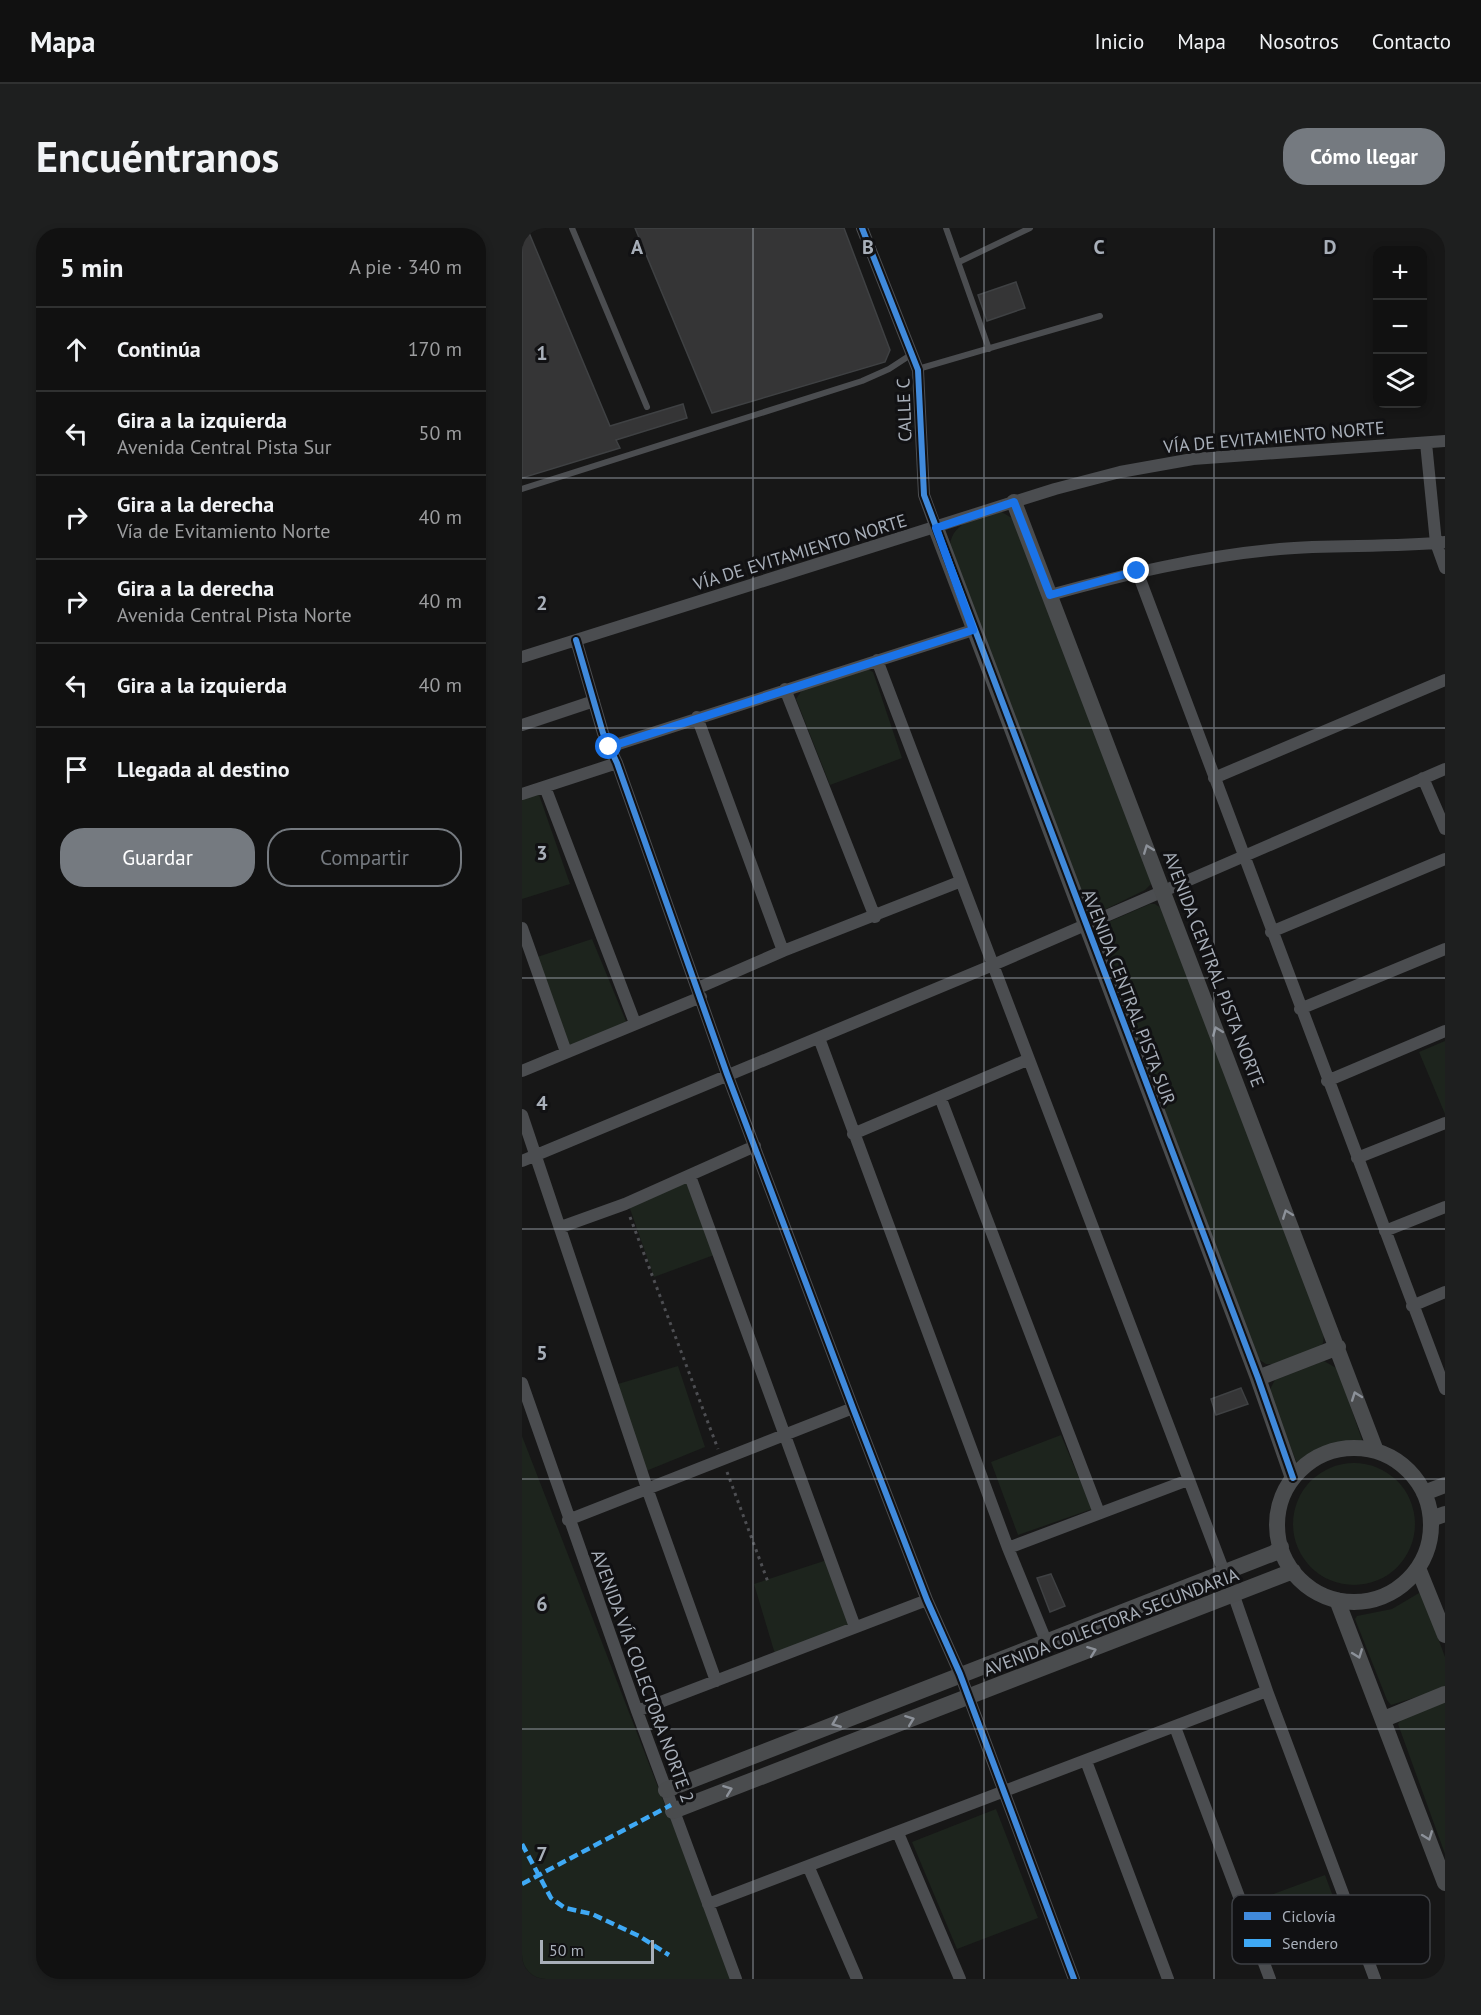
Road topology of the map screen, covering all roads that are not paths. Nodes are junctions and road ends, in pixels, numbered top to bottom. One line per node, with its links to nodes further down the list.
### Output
1 (572, 228): 10 (lane)
2 (862, 228): 8 (street, CALLE C)
3 (946, 228): 5 (lane)
4 (1030, 228): 5 (lane)
5 (959, 262): 7 (lane)
6 (1100, 316): 7 (lane)
7 (989, 349): 9 (lane)
8 (912, 353): 9 (street, CALLE C); 13 (lane)
9 (918, 369): 15 (street, CALLE C)
10 (647, 407)
11 (1445, 441): 12 (street, VÍA DE EVITAMIENTO NORTE)
12 (1426, 443): 14 (street, VÍA DE EVITAMIENTO NORTE); 16 (street)
13 (522, 489)
14 (1014, 502): 15 (street, VÍA DE EVITAMIENTO NORTE); 19 (street, AVENIDA CENTRAL PISTA NORTE)
15 (936, 528): 20 (street, AVENIDA CENTRAL PISTA SUR); 21 (street, VÍA DE EVITAMIENTO NORTE)
16 (1440, 542): 17 (street); 18 (street)
17 (1445, 568)
18 (1137, 571): 19 (street); 32 (street)
19 (1050, 595): 40 (street, AVENIDA CENTRAL PISTA NORTE, one-way to 19)
20 (973, 630): 23 (street); 42 (street, AVENIDA CENTRAL PISTA SUR)
21 (576, 640): 22 (street, VÍA DE EVITAMIENTO NORTE); 26 (street)
22 (522, 657)
23 (877, 660): 25 (street); 39 (street)
24 (1445, 680): 32 (street)
25 (785, 689): 27 (street); 41 (street)
26 (594, 701): 28 (street); 29 (street)
27 (697, 717): 29 (street); 46 (street)
28 (522, 725)
29 (609, 747): 30 (street)
30 (617, 763): 34 (street); 48 (street)
31 (1445, 769): 33 (street)
32 (1214, 778): 37 (street)
33 (1423, 778): 36 (street); 37 (street)
34 (545, 787): 35 (street); 50 (street)
35 (522, 794)
36 (1445, 829)
37 (1244, 855): 40 (street); 44 (street)
38 (1445, 859): 44 (street)
39 (959, 882): 41 (street); 47 (street)
40 (1163, 891): 42 (street); 72 (street, AVENIDA CENTRAL PISTA NORTE, one-way to 40)
41 (875, 917): 46 (street)
42 (1085, 926): 47 (street); 73 (street, AVENIDA CENTRAL PISTA SUR)
43 (522, 928): 53 (street)
44 (1271, 932): 49 (street)
45 (1445, 949): 49 (street)
46 (783, 951): 48 (street)
47 (993, 965): 52 (street); 54 (street)
48 (699, 993): 50 (street); 56 (street)
49 (1300, 1009): 57 (street)
50 (634, 1023): 53 (street)
51 (1445, 1031): 57 (street)
52 (819, 1038): 56 (street); 61 (street)
53 (566, 1052): 55 (street)
54 (1027, 1060): 58 (street); 80 (street)
55 (522, 1071)
56 (728, 1074): 62 (street); 63 (street)
57 (1327, 1081): 64 (street)
58 (940, 1097): 61 (street); 84 (street)
59 (522, 1115): 63 (street)
60 (1445, 1123): 64 (street)
61 (853, 1134): 88 (street)
62 (755, 1146): 66 (street); 76 (street)
63 (537, 1156): 65 (street); 68 (street)
64 (1357, 1158): 69 (street)
65 (522, 1161)
66 (690, 1176): 68 (street); 77 (street)
67 (1445, 1207): 69 (street)
68 (561, 1227): 82 (street)
69 (1385, 1231): 71 (street)
70 (1445, 1292): 71 (street)
71 (1412, 1306): 74 (street)
72 (1338, 1347): 73 (street); 78 (street, AVENIDA CENTRAL PISTA NORTE, one-way to 72)
73 (1258, 1378): 79 (street, AVENIDA CENTRAL PISTA SUR)
74 (1444, 1382)
75 (522, 1383): 86 (street, AVENIDA VÍA COLECTORA NORTE 2)
76 (853, 1408): 77 (street); 93 (street)
77 (785, 1436): 82 (street); 95 (street)
78 (1376, 1451): 79 (street); 83 (street)
79 (1293, 1478): 87 (street)
80 (1188, 1480): 84 (street); 91 (street)
81 (1445, 1485): 83 (street)
82 (648, 1491): 86 (street); 99 (street)
83 (1424, 1493): 85 (street)
84 (1099, 1513): 88 (street)
85 (1438, 1517): 89 (street)
86 (568, 1520): 103 (street, AVENIDA VÍA COLECTORA NORTE 2)
87 (1281, 1547): 90 (street); 91 (street, AVENIDA COLECTORA SECUNDARIA)
88 (1008, 1548): 97 (street)
89 (1418, 1568): 94 (street); 96 (street)
90 (1293, 1571): 92 (street, AVENIDA COLECTORA SECUNDARIA); 94 (street)
91 (1224, 1572): 97 (street, AVENIDA COLECTORA SECUNDARIA)
92 (1234, 1596): 100 (street); 102 (street, AVENIDA COLECTORA SECUNDARIA, one-way to 92)
93 (927, 1600): 95 (street); 98 (street)
94 (1337, 1600): 104 (street, one-way to 104)
95 (855, 1627): 99 (street)
96 (1445, 1635)
97 (1046, 1641): 98 (street, AVENIDA COLECTORA SECUNDARIA)
98 (960, 1674): 102 (street); 107 (street, AVENIDA COLECTORA SECUNDARIA, one-way to 107)
99 (716, 1681): 103 (street)
100 (1267, 1691): 105 (street); 114 (street)
101 (1445, 1694): 104 (street)
102 (969, 1698): 108 (street); 109 (street, AVENIDA COLECTORA SECUNDARIA, one-way to 102)
103 (637, 1711): 107 (street, AVENIDA VÍA COLECTORA NORTE 2)
104 (1383, 1719): 112 (street, one-way to 112)
105 (1175, 1727): 106 (street); 113 (street)
106 (1086, 1761): 108 (street); 122 (street)
107 (666, 1790): 109 (street, AVENIDA VÍA COLECTORA NORTE 2)
108 (1004, 1793): 110 (street); 121 (street)
109 (673, 1811): 115 (street, AVENIDA VÍA COLECTORA NORTE 2)
110 (898, 1833): 111 (street); 120 (street)
111 (809, 1868): 115 (street); 119 (street)
112 (1445, 1882)
113 (1238, 1895)
114 (1344, 1895)
115 (708, 1904): 118 (street, AVENIDA VÍA COLECTORA NORTE 2)
116 (1264, 1964): 123 (street)
117 (1369, 1964): 124 (street)
118 (736, 1979)
119 (857, 1979)
120 (960, 1979)
121 (1074, 1979)
122 (1168, 1979)
123 (1270, 1979)
124 (1375, 1979)

